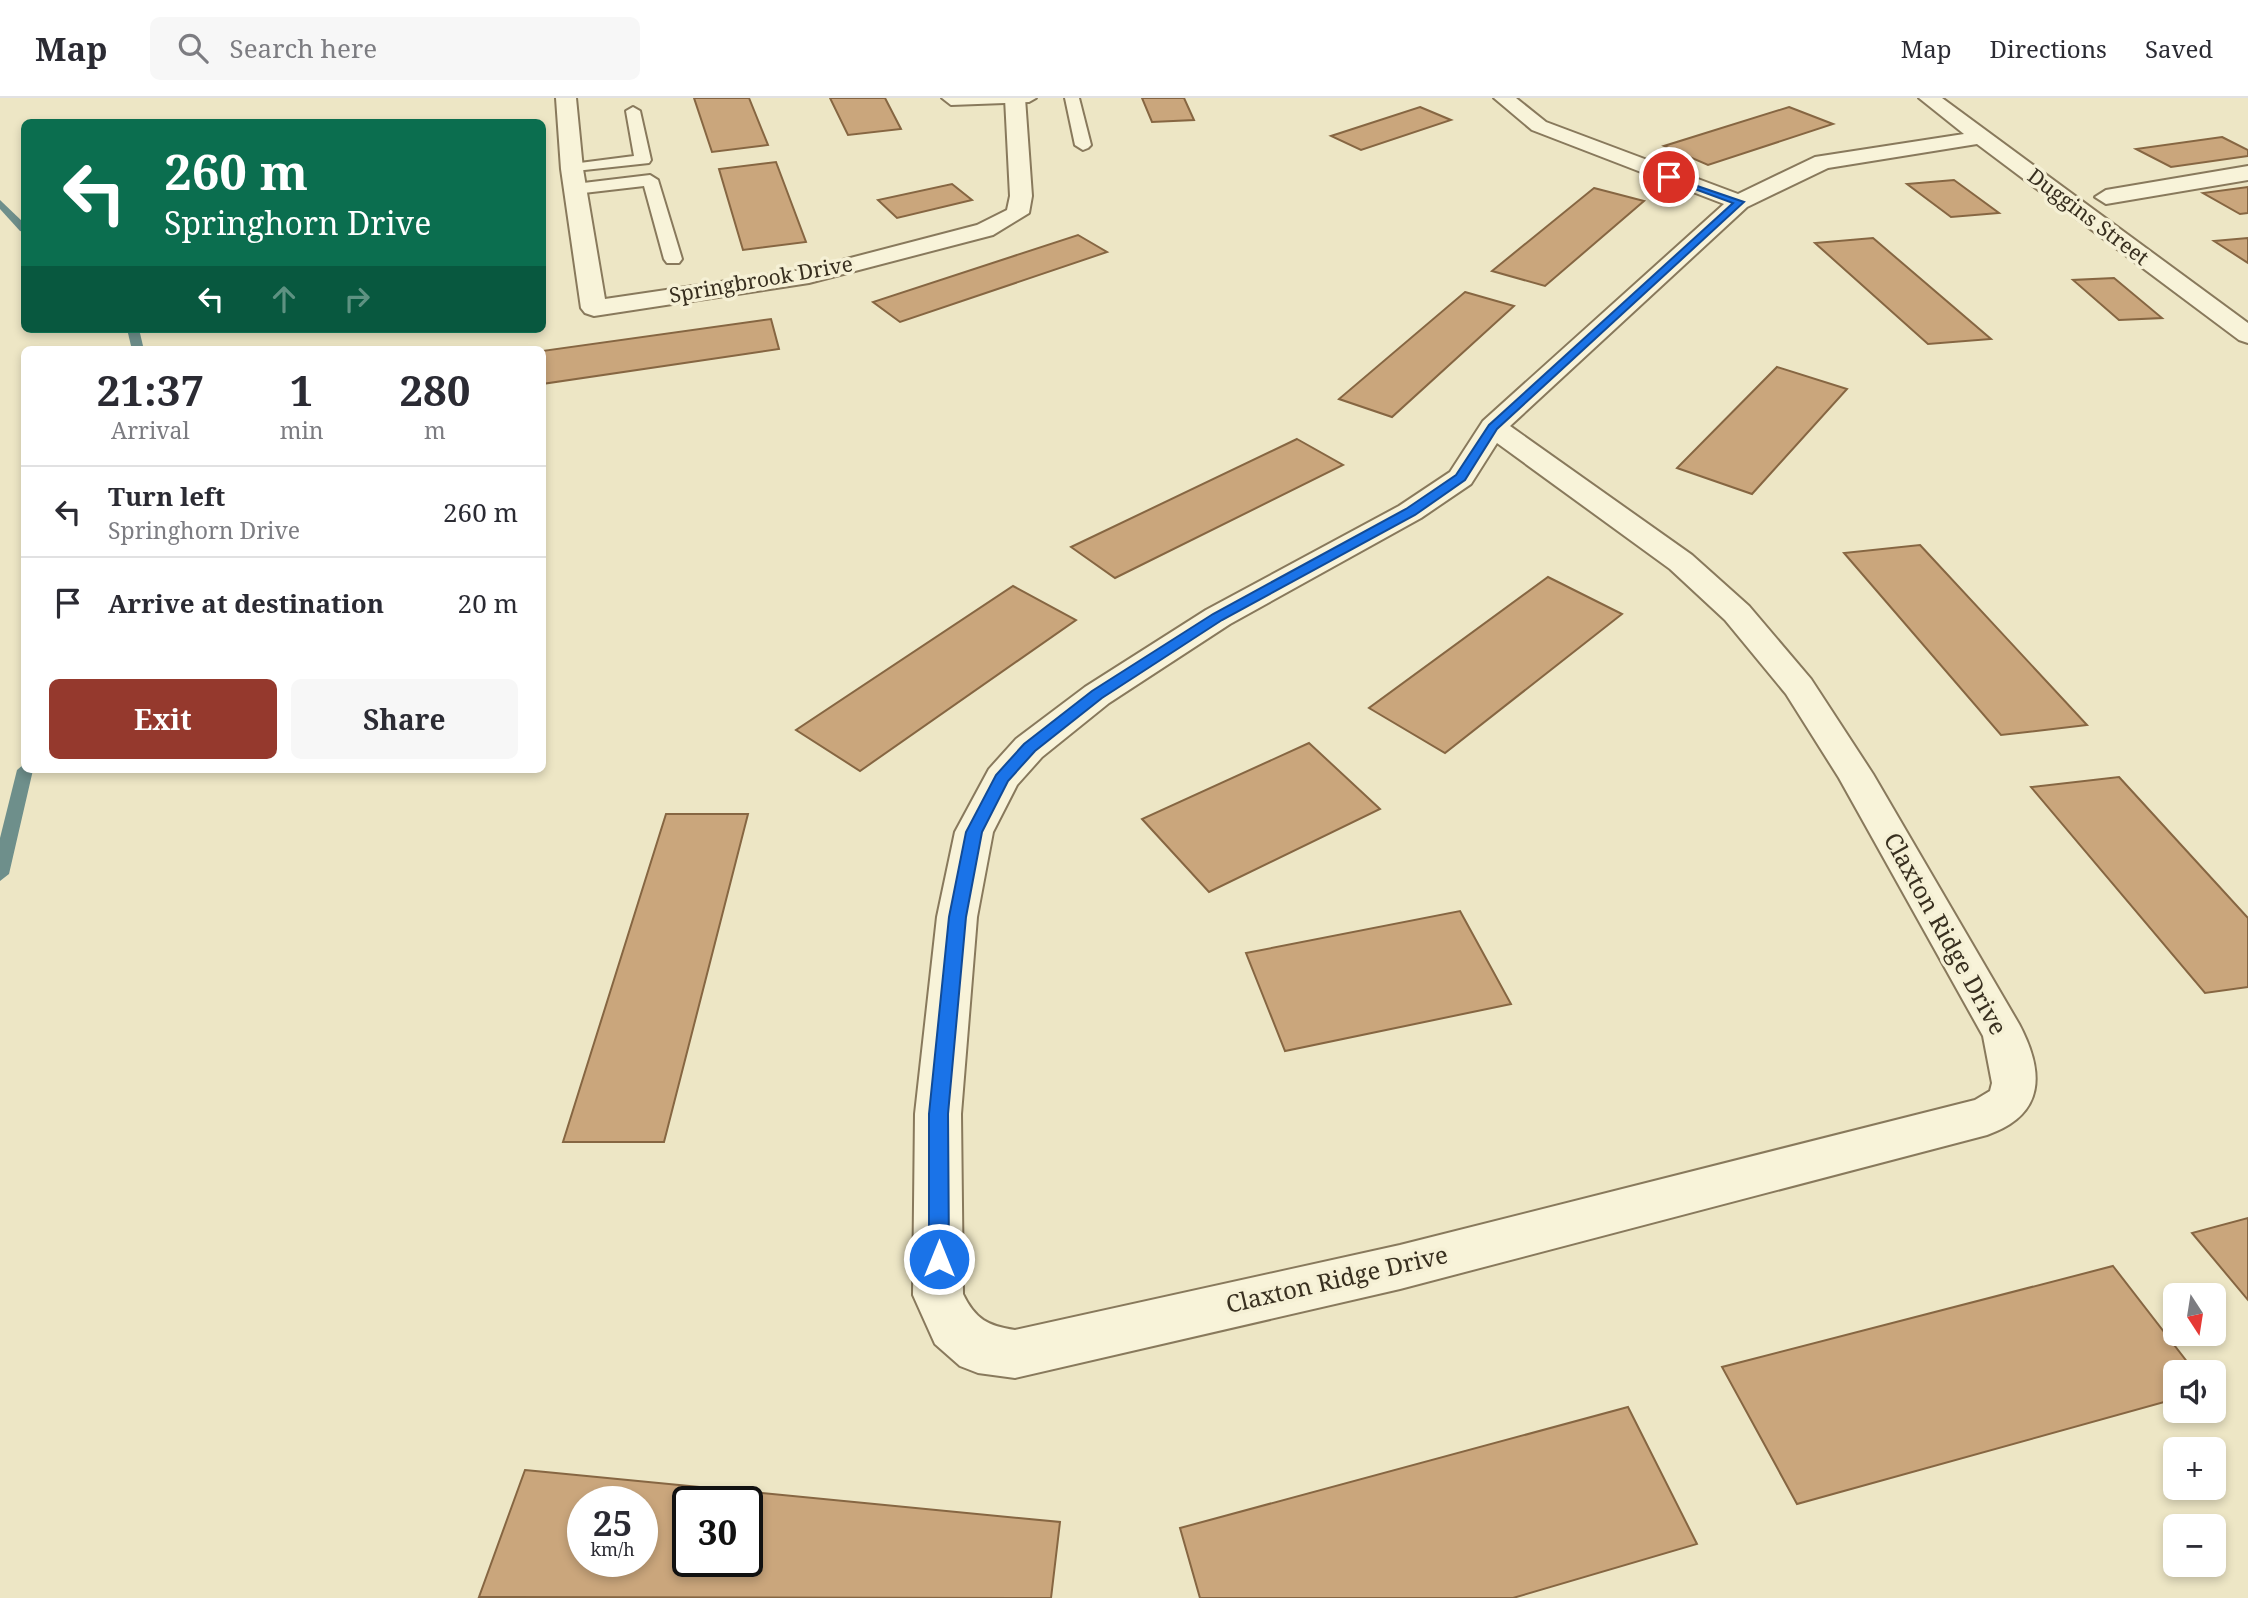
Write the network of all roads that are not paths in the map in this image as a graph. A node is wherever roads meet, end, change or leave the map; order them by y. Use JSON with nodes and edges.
{"nodes":[{"id":1,"x":566,"y":98,"type":"edge"},
{"id":2,"x":1015,"y":98,"type":"edge"},
{"id":3,"x":1029,"y":98,"type":"edge"},
{"id":4,"x":1072,"y":98,"type":"edge"},
{"id":5,"x":1504,"y":98,"type":"edge"},
{"id":6,"x":1929,"y":98,"type":"edge"},
{"id":7,"x":952,"y":104,"type":"edge"},
{"id":8,"x":633,"y":111,"type":"dead end"},
{"id":9,"x":1982,"y":137,"type":"junction"},
{"id":10,"x":1083,"y":145,"type":"dead end"},
{"id":11,"x":2248,"y":173,"type":"edge"},
{"id":12,"x":573,"y":179,"type":"junction"},
{"id":13,"x":2106,"y":197,"type":"dead end"},
{"id":14,"x":1739,"y":202,"type":"junction"},
{"id":15,"x":674,"y":259,"type":"dead end"},
{"id":16,"x":2248,"y":335,"type":"edge"},
{"id":17,"x":1493,"y":427,"type":"junction"}],
"edges":[{"from":1,"to":12,"type":"street","name":"Springbrook Drive"},
{"from":2,"to":3,"type":"lane"},
{"from":2,"to":7,"type":"lane"},
{"from":2,"to":12,"type":"street","name":"Springbrook Drive"},
{"from":4,"to":10,"type":"lane"},
{"from":5,"to":14,"type":"street"},
{"from":6,"to":9,"type":"street","name":"Duggins Street"},
{"from":8,"to":12,"type":"lane"},
{"from":9,"to":14,"type":"street","name":"Claxton Ridge Drive"},
{"from":9,"to":16,"type":"street","name":"Duggins Street"},
{"from":11,"to":13,"type":"street"},
{"from":12,"to":15,"type":"lane"},
{"from":14,"to":17,"type":"street","name":"Claxton Ridge Drive"},
{"from":17,"to":17,"type":"street","name":"Claxton Ridge Drive"}]}
